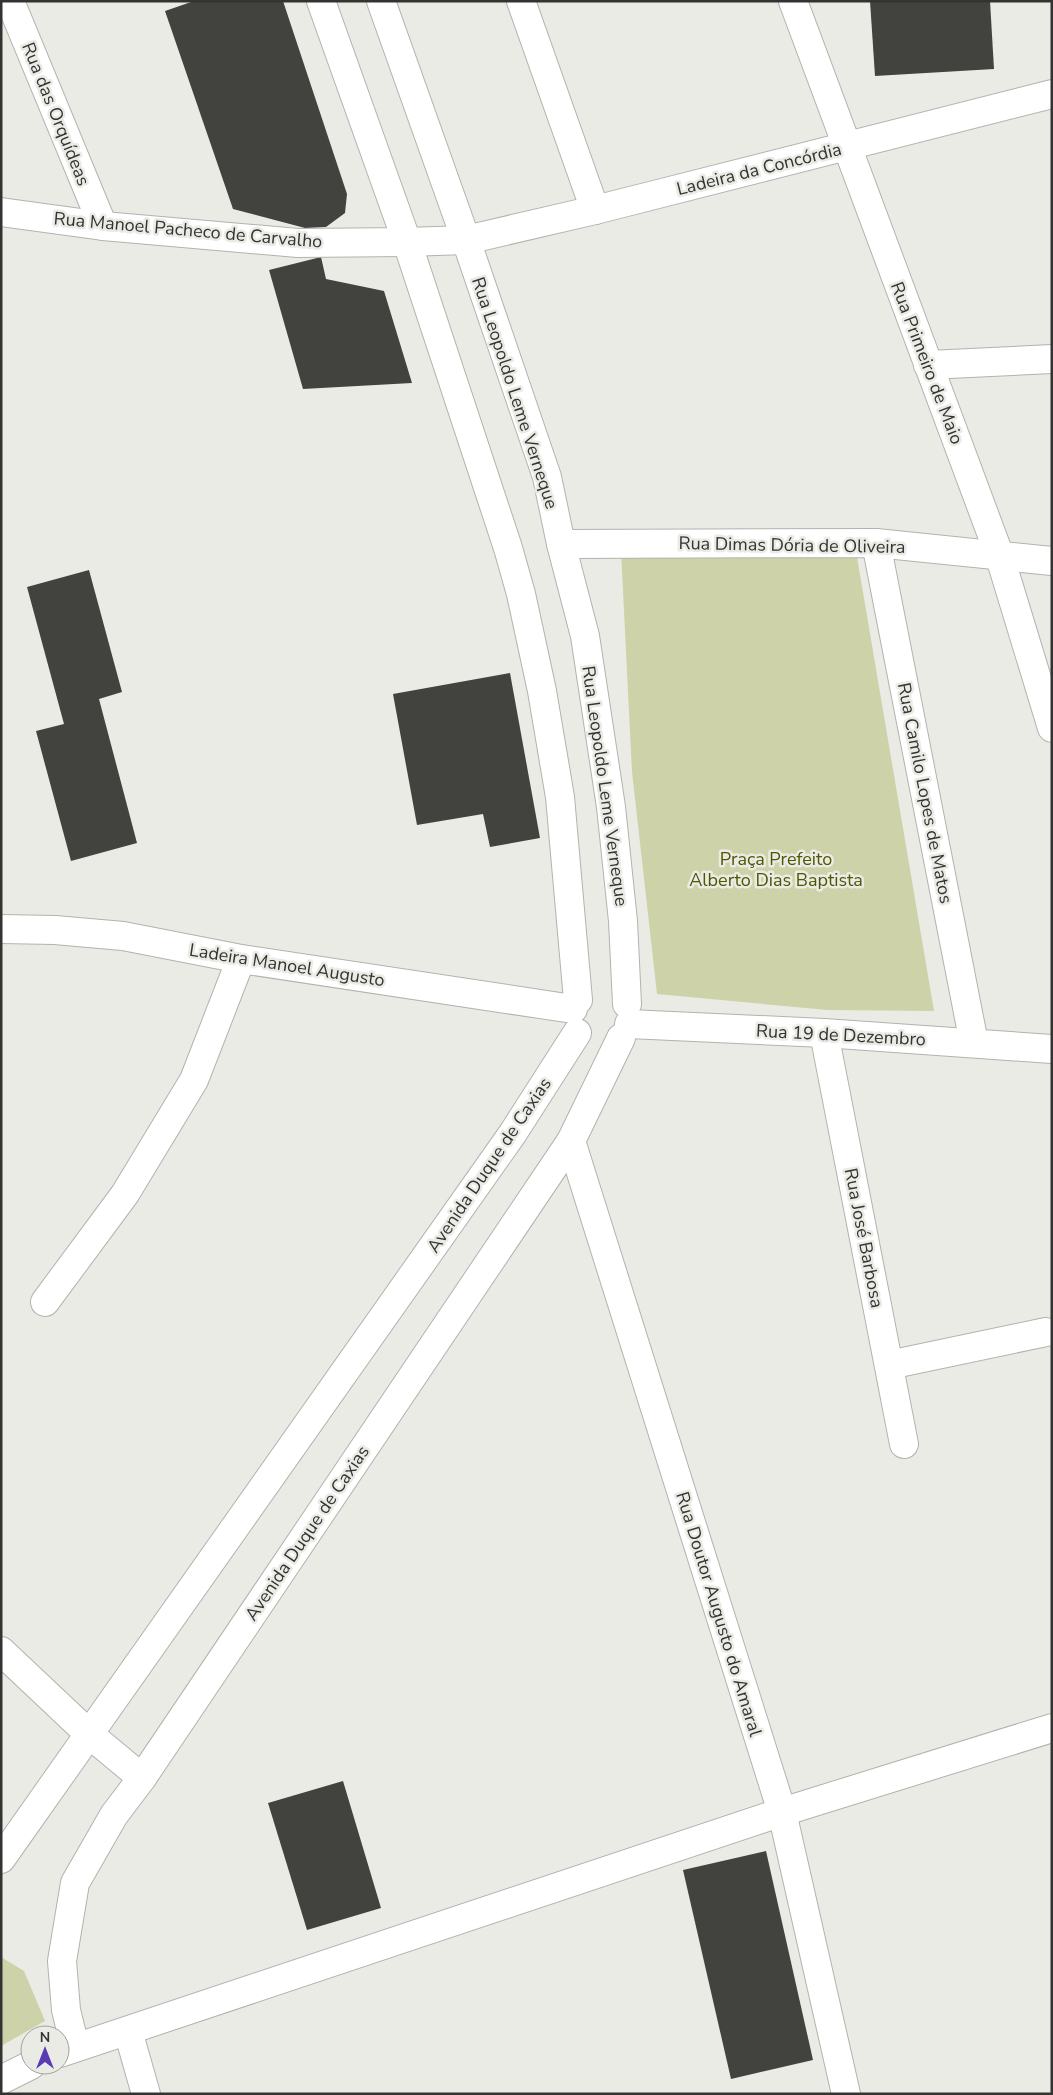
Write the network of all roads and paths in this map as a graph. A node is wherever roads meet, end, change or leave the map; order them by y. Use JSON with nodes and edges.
{"nodes":[{"id":1,"x":10,"y":1,"type":"edge"},
{"id":2,"x":321,"y":1,"type":"edge"},
{"id":3,"x":381,"y":1,"type":"edge"},
{"id":4,"x":521,"y":1,"type":"edge"},
{"id":5,"x":793,"y":1,"type":"edge"},
{"id":6,"x":1052,"y":94,"type":"edge"},
{"id":7,"x":846,"y":147,"type":"junction"},
{"id":8,"x":595,"y":210,"type":"junction"},
{"id":9,"x":1,"y":212,"type":"edge"},
{"id":10,"x":103,"y":226,"type":"junction"},
{"id":11,"x":466,"y":240,"type":"junction"},
{"id":12,"x":407,"y":242,"type":"junction"},
{"id":13,"x":1052,"y":359,"type":"edge"},
{"id":14,"x":928,"y":365,"type":"junction"},
{"id":15,"x":876,"y":543,"type":"junction"},
{"id":16,"x":561,"y":544,"type":"junction"},
{"id":17,"x":999,"y":554,"type":"junction"},
{"id":18,"x":1052,"y":560,"type":"edge"},
{"id":19,"x":1052,"y":728,"type":"edge"},
{"id":20,"x":1,"y":929,"type":"edge"},
{"id":21,"x":241,"y":959,"type":"junction"},
{"id":22,"x":576,"y":1014,"type":"junction"},
{"id":23,"x":625,"y":1022,"type":"junction"},
{"id":24,"x":824,"y":1032,"type":"junction"},
{"id":25,"x":974,"y":1043,"type":"junction"},
{"id":26,"x":1052,"y":1049,"type":"edge"},
{"id":27,"x":570,"y":1141,"type":"junction"},
{"id":28,"x":45,"y":1302,"type":"dead end"},
{"id":29,"x":1046,"y":1332,"type":"dead end"},
{"id":30,"x":889,"y":1365,"type":"junction"},
{"id":31,"x":904,"y":1444,"type":"dead end"},
{"id":32,"x":1,"y":1651,"type":"edge"},
{"id":33,"x":1052,"y":1728,"type":"edge"},
{"id":34,"x":89,"y":1734,"type":"junction"},
{"id":35,"x":142,"y":1778,"type":"junction"},
{"id":36,"x":782,"y":1812,"type":"junction"},
{"id":37,"x":1,"y":1859,"type":"edge"},
{"id":38,"x":67,"y":2025,"type":"edge"},
{"id":39,"x":128,"y":2031,"type":"junction"},
{"id":40,"x":70,"y":2049,"type":"edge"},
{"id":41,"x":20,"y":2070,"type":"edge"},
{"id":42,"x":1,"y":2080,"type":"edge"},
{"id":43,"x":146,"y":2094,"type":"edge"},
{"id":44,"x":846,"y":2094,"type":"edge"}],
"edges":[{"from":1,"to":10,"type":"street","name":"Rua das Orquídeas"},
{"from":2,"to":12,"type":"street"},
{"from":3,"to":11,"type":"street","name":"Rua Leopoldo Leme Verneque"},
{"from":4,"to":8,"type":"street"},
{"from":5,"to":7,"type":"street","name":"Rua Primeiro de Maio"},
{"from":6,"to":7,"type":"street","name":"Ladeira da Concórdia"},
{"from":7,"to":8,"type":"street","name":"Ladeira da Concórdia"},
{"from":7,"to":14,"type":"street","name":"Rua Primeiro de Maio"},
{"from":8,"to":11,"type":"street","name":"Ladeira da Concórdia"},
{"from":9,"to":10,"type":"street","name":"Rua Manoel Pacheco de Carvalho"},
{"from":10,"to":12,"type":"street","name":"Rua Manoel Pacheco de Carvalho"},
{"from":11,"to":12,"type":"street","name":"Rua Manoel Pacheco de Carvalho"},
{"from":11,"to":16,"type":"street","name":"Rua Leopoldo Leme Verneque"},
{"from":12,"to":22,"type":"street"},
{"from":13,"to":14,"type":"street"},
{"from":14,"to":17,"type":"street","name":"Rua Primeiro de Maio"},
{"from":15,"to":16,"type":"street","name":"Rua Dimas Dória de Oliveira"},
{"from":15,"to":17,"type":"street","name":"Rua Dimas Dória de Oliveira"},
{"from":15,"to":25,"type":"street","name":"Rua Camilo Lopes de Matos"},
{"from":16,"to":23,"type":"street","name":"Rua Leopoldo Leme Verneque"},
{"from":17,"to":18,"type":"street","name":"Rua Dimas Dória de Oliveira"},
{"from":17,"to":19,"type":"street","name":"Rua Primeiro de Maio"},
{"from":20,"to":21,"type":"street","name":"Ladeira Manoel Augusto"},
{"from":21,"to":22,"type":"street","name":"Ladeira Manoel Augusto"},
{"from":21,"to":28,"type":"street"},
{"from":22,"to":23,"type":"street"},
{"from":22,"to":23,"type":"street"},
{"from":22,"to":34,"type":"street","name":"Avenida Duque de Caxias"},
{"from":23,"to":24,"type":"street","name":"Rua 19 de Dezembro"},
{"from":23,"to":27,"type":"street","name":"Avenida Duque de Caxias"},
{"from":24,"to":25,"type":"street","name":"Rua 19 de Dezembro"},
{"from":24,"to":30,"type":"street","name":"Rua José Barbosa"},
{"from":25,"to":26,"type":"street","name":"Rua 19 de Dezembro"},
{"from":27,"to":35,"type":"street","name":"Avenida Duque de Caxias"},
{"from":27,"to":36,"type":"street","name":"Rua Doutor Augusto do Amaral"},
{"from":29,"to":30,"type":"street"},
{"from":30,"to":31,"type":"street","name":"Rua José Barbosa"},
{"from":32,"to":34,"type":"street"},
{"from":33,"to":36,"type":"street"},
{"from":34,"to":35,"type":"street"},
{"from":34,"to":37,"type":"street","name":"Avenida Duque de Caxias"},
{"from":35,"to":38,"type":"street","name":"Avenida Duque de Caxias"},
{"from":36,"to":39,"type":"street"},
{"from":36,"to":44,"type":"street","name":"Rua Doutor Augusto do Amaral"},
{"from":39,"to":40,"type":"street"},
{"from":39,"to":43,"type":"street"},
{"from":41,"to":42,"type":"street"}]}
